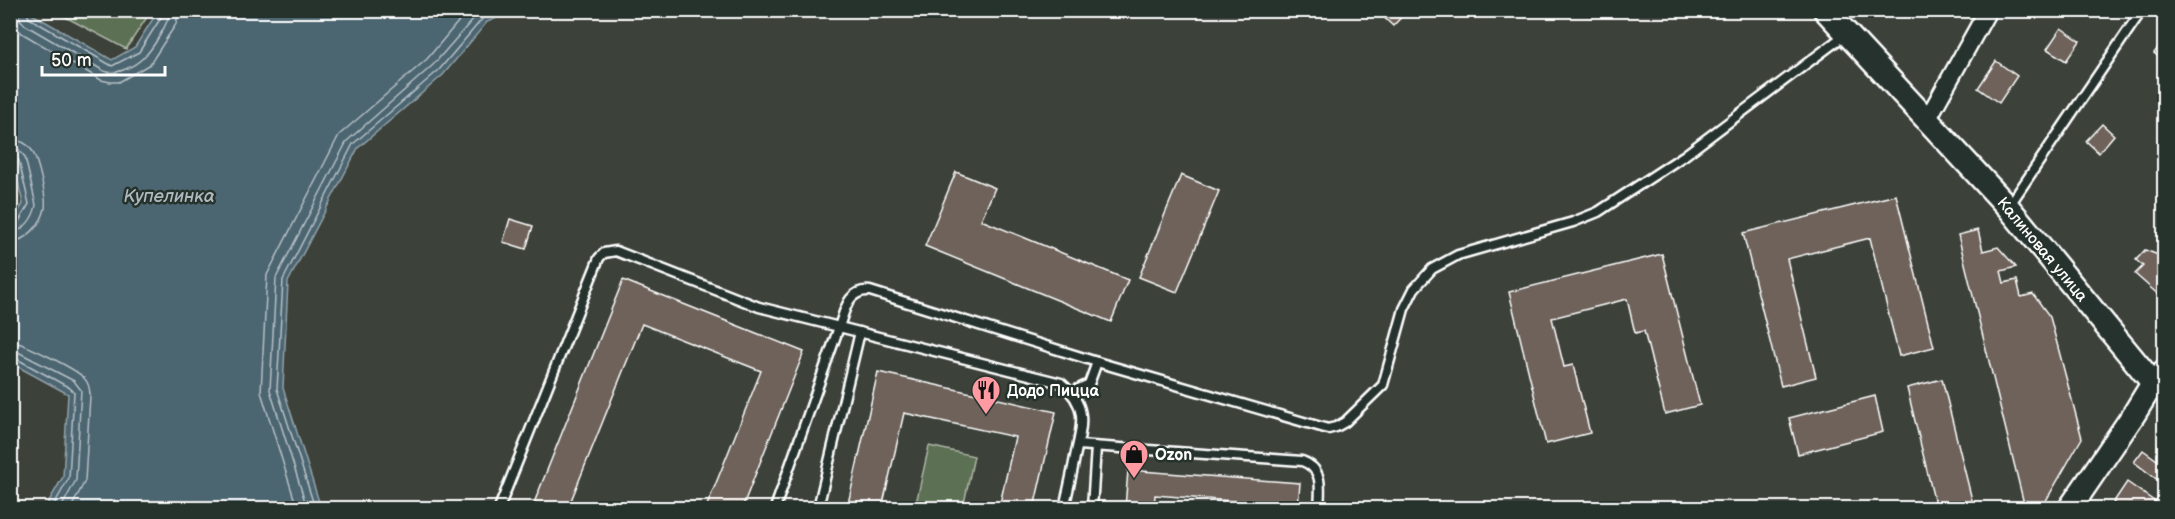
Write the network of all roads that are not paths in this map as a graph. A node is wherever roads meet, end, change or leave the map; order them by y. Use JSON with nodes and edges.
{"nodes":[{"id":1,"x":1825,"y":10,"type":"edge"},
{"id":2,"x":1988,"y":10,"type":"edge"},
{"id":3,"x":2142,"y":10,"type":"edge"},
{"id":4,"x":1846,"y":33,"type":"junction"},
{"id":5,"x":1927,"y":120,"type":"junction"},
{"id":6,"x":2008,"y":207,"type":"junction"},
{"id":7,"x":839,"y":327,"type":"junction"},
{"id":8,"x":860,"y":332,"type":"junction"},
{"id":9,"x":1096,"y":362,"type":"junction"},
{"id":10,"x":2159,"y":375,"type":"edge"},
{"id":11,"x":1072,"y":392,"type":"junction"},
{"id":12,"x":1078,"y":446,"type":"junction"},
{"id":13,"x":1096,"y":447,"type":"junction"},
{"id":14,"x":499,"y":508,"type":"edge"},
{"id":15,"x":775,"y":508,"type":"edge"},
{"id":16,"x":818,"y":508,"type":"edge"},
{"id":17,"x":1064,"y":508,"type":"edge"},
{"id":18,"x":1092,"y":508,"type":"edge"},
{"id":19,"x":1319,"y":508,"type":"edge"},
{"id":20,"x":2070,"y":508,"type":"edge"}],
"edges":[{"from":1,"to":4,"type":"street","name":"Калиновая улица"},
{"from":2,"to":5,"type":"street"},
{"from":3,"to":6,"type":"lane"},
{"from":4,"to":5,"type":"street","name":"Калиновая улица"},
{"from":4,"to":9,"type":"lane"},
{"from":5,"to":6,"type":"street","name":"Калиновая улица"},
{"from":6,"to":10,"type":"street","name":"Калиновая улица"},
{"from":7,"to":8,"type":"lane"},
{"from":7,"to":9,"type":"lane"},
{"from":7,"to":14,"type":"lane"},
{"from":7,"to":15,"type":"lane"},
{"from":8,"to":11,"type":"lane"},
{"from":8,"to":16,"type":"lane"},
{"from":9,"to":11,"type":"lane"},
{"from":10,"to":20,"type":"street","name":"Калиновая улица"},
{"from":11,"to":12,"type":"lane"},
{"from":12,"to":13,"type":"lane"},
{"from":12,"to":17,"type":"lane"},
{"from":13,"to":18,"type":"lane"},
{"from":13,"to":19,"type":"lane"}]}
